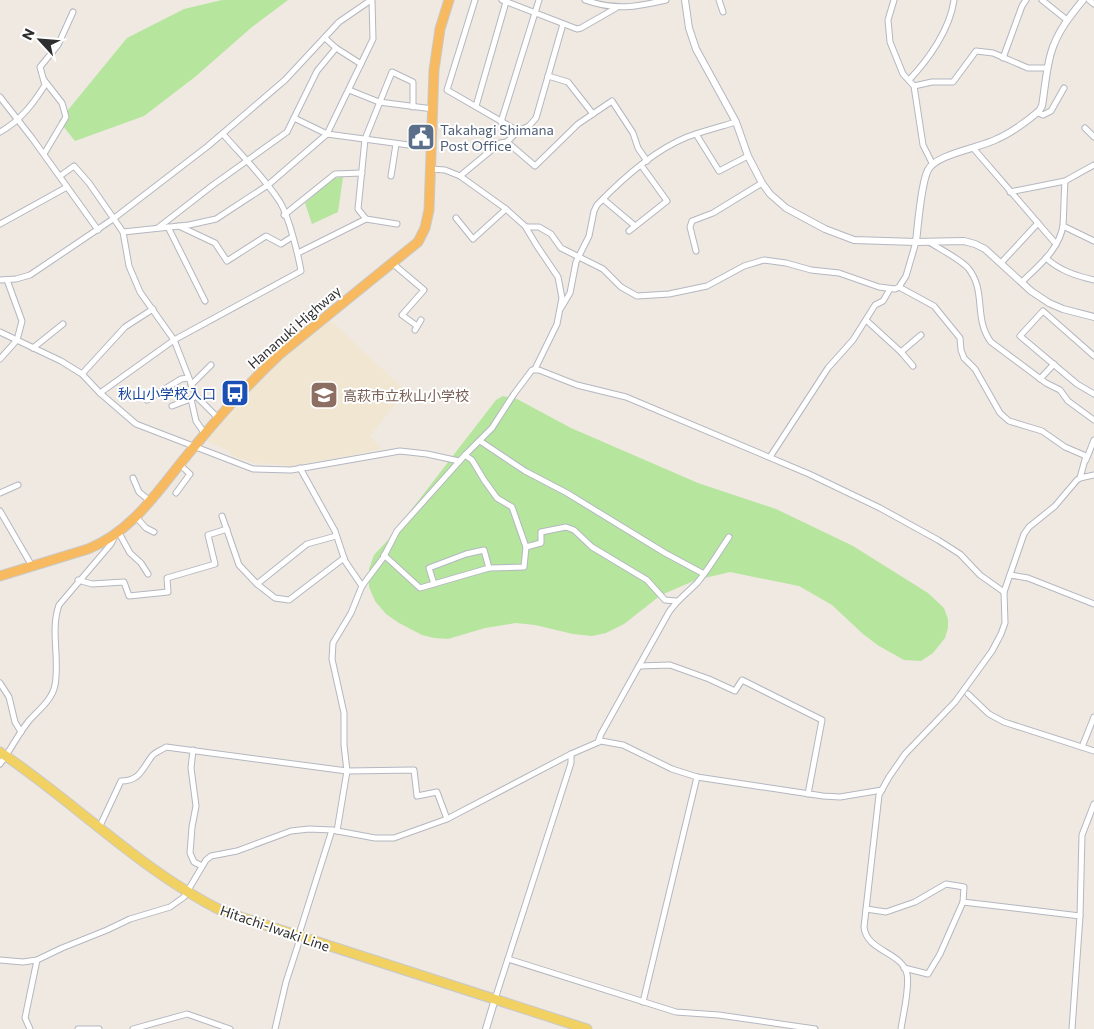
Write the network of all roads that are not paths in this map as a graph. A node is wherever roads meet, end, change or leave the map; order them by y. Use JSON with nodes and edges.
{"nodes":[{"id":1,"x":371,"y":0,"type":"edge"},
{"id":2,"x":449,"y":0,"type":"edge"},
{"id":3,"x":475,"y":0,"type":"edge"},
{"id":4,"x":539,"y":0,"type":"edge"},
{"id":5,"x":585,"y":0,"type":"edge"},
{"id":6,"x":666,"y":0,"type":"edge"},
{"id":7,"x":685,"y":0,"type":"edge"},
{"id":8,"x":719,"y":0,"type":"edge"},
{"id":9,"x":894,"y":0,"type":"edge"},
{"id":10,"x":954,"y":0,"type":"edge"},
{"id":11,"x":1026,"y":0,"type":"edge"},
{"id":12,"x":1042,"y":0,"type":"edge"},
{"id":13,"x":1083,"y":0,"type":"edge"},
{"id":14,"x":1090,"y":0,"type":"edge"},
{"id":15,"x":504,"y":1,"type":"edge"},
{"id":16,"x":1094,"y":4,"type":"edge"},
{"id":17,"x":616,"y":8,"type":"junction"},
{"id":18,"x":73,"y":12,"type":"dead end"},
{"id":19,"x":534,"y":12,"type":"junction"},
{"id":20,"x":723,"y":12,"type":"dead end"},
{"id":21,"x":1067,"y":20,"type":"junction"},
{"id":22,"x":563,"y":24,"type":"junction"},
{"id":23,"x":325,"y":38,"type":"junction"},
{"id":24,"x":336,"y":48,"type":"junction"},
{"id":25,"x":1003,"y":58,"type":"junction"},
{"id":26,"x":361,"y":64,"type":"junction"},
{"id":27,"x":1047,"y":68,"type":"junction"},
{"id":28,"x":548,"y":76,"type":"junction"},
{"id":29,"x":44,"y":80,"type":"junction"},
{"id":30,"x":909,"y":80,"type":"junction"},
{"id":31,"x":914,"y":86,"type":"junction"},
{"id":32,"x":1064,"y":88,"type":"dead end"},
{"id":33,"x":348,"y":90,"type":"junction"},
{"id":34,"x":0,"y":97,"type":"edge"},
{"id":35,"x":379,"y":102,"type":"junction"},
{"id":36,"x":476,"y":106,"type":"junction"},
{"id":37,"x":413,"y":107,"type":"junction"},
{"id":38,"x":433,"y":109,"type":"junction"},
{"id":39,"x":1037,"y":112,"type":"junction"},
{"id":40,"x":593,"y":114,"type":"junction"},
{"id":41,"x":294,"y":118,"type":"junction"},
{"id":42,"x":18,"y":120,"type":"junction"},
{"id":43,"x":502,"y":122,"type":"junction"},
{"id":44,"x":736,"y":122,"type":"junction"},
{"id":45,"x":1085,"y":128,"type":"dead end"},
{"id":46,"x":518,"y":131,"type":"junction"},
{"id":47,"x":0,"y":132,"type":"edge"},
{"id":48,"x":223,"y":134,"type":"junction"},
{"id":49,"x":327,"y":134,"type":"junction"},
{"id":50,"x":696,"y":134,"type":"junction"},
{"id":51,"x":1094,"y":137,"type":"edge"},
{"id":52,"x":365,"y":139,"type":"junction"},
{"id":53,"x":507,"y":142,"type":"junction"},
{"id":54,"x":396,"y":144,"type":"junction"},
{"id":55,"x":431,"y":148,"type":"junction"},
{"id":56,"x":974,"y":149,"type":"junction"},
{"id":57,"x":44,"y":154,"type":"junction"},
{"id":58,"x":748,"y":156,"type":"junction"},
{"id":59,"x":247,"y":161,"type":"junction"},
{"id":60,"x":647,"y":161,"type":"junction"},
{"id":61,"x":932,"y":163,"type":"junction"},
{"id":62,"x":1094,"y":164,"type":"edge"},
{"id":63,"x":641,"y":165,"type":"junction"},
{"id":64,"x":431,"y":168,"type":"junction"},
{"id":65,"x":362,"y":173,"type":"junction"},
{"id":66,"x":60,"y":176,"type":"junction"},
{"id":67,"x":391,"y":176,"type":"dead end"},
{"id":68,"x":460,"y":176,"type":"junction"},
{"id":69,"x":1065,"y":181,"type":"junction"},
{"id":70,"x":762,"y":183,"type":"junction"},
{"id":71,"x":268,"y":185,"type":"junction"},
{"id":72,"x":67,"y":187,"type":"junction"},
{"id":73,"x":1010,"y":192,"type":"junction"},
{"id":74,"x":603,"y":199,"type":"junction"},
{"id":75,"x":506,"y":209,"type":"junction"},
{"id":76,"x":284,"y":215,"type":"junction"},
{"id":77,"x":456,"y":218,"type":"dead end"},
{"id":78,"x":113,"y":219,"type":"junction"},
{"id":79,"x":366,"y":219,"type":"junction"},
{"id":80,"x":0,"y":224,"type":"edge"},
{"id":81,"x":397,"y":224,"type":"dead end"},
{"id":82,"x":1038,"y":224,"type":"junction"},
{"id":83,"x":178,"y":226,"type":"junction"},
{"id":84,"x":635,"y":226,"type":"junction"},
{"id":85,"x":1063,"y":226,"type":"junction"},
{"id":86,"x":168,"y":227,"type":"junction"},
{"id":87,"x":526,"y":227,"type":"junction"},
{"id":88,"x":159,"y":228,"type":"junction"},
{"id":89,"x":98,"y":230,"type":"junction"},
{"id":90,"x":629,"y":231,"type":"dead end"},
{"id":91,"x":123,"y":232,"type":"junction"},
{"id":92,"x":292,"y":237,"type":"junction"},
{"id":93,"x":928,"y":241,"type":"junction"},
{"id":94,"x":1094,"y":241,"type":"edge"},
{"id":95,"x":916,"y":242,"type":"junction"},
{"id":96,"x":1056,"y":244,"type":"junction"},
{"id":97,"x":696,"y":252,"type":"dead end"},
{"id":98,"x":298,"y":253,"type":"junction"},
{"id":99,"x":578,"y":257,"type":"junction"},
{"id":100,"x":1046,"y":258,"type":"junction"},
{"id":101,"x":392,"y":263,"type":"junction"},
{"id":102,"x":1001,"y":263,"type":"junction"},
{"id":103,"x":0,"y":280,"type":"edge"},
{"id":104,"x":7,"y":280,"type":"junction"},
{"id":105,"x":1094,"y":280,"type":"edge"},
{"id":106,"x":1022,"y":282,"type":"junction"},
{"id":107,"x":899,"y":287,"type":"junction"},
{"id":108,"x":890,"y":289,"type":"junction"},
{"id":109,"x":205,"y":301,"type":"dead end"},
{"id":110,"x":561,"y":308,"type":"junction"},
{"id":111,"x":153,"y":309,"type":"junction"},
{"id":112,"x":1094,"y":317,"type":"edge"},
{"id":113,"x":421,"y":320,"type":"dead end"},
{"id":114,"x":866,"y":320,"type":"junction"},
{"id":115,"x":63,"y":324,"type":"dead end"},
{"id":116,"x":0,"y":332,"type":"edge"},
{"id":117,"x":922,"y":335,"type":"dead end"},
{"id":118,"x":17,"y":340,"type":"junction"},
{"id":119,"x":174,"y":340,"type":"junction"},
{"id":120,"x":33,"y":348,"type":"junction"},
{"id":121,"x":901,"y":352,"type":"junction"},
{"id":122,"x":1094,"y":356,"type":"edge"},
{"id":123,"x":0,"y":359,"type":"edge"},
{"id":124,"x":1054,"y":364,"type":"junction"},
{"id":125,"x":211,"y":365,"type":"dead end"},
{"id":126,"x":913,"y":366,"type":"dead end"},
{"id":127,"x":535,"y":369,"type":"junction"},
{"id":128,"x":82,"y":374,"type":"junction"},
{"id":129,"x":188,"y":378,"type":"junction"},
{"id":130,"x":1040,"y":379,"type":"junction"},
{"id":131,"x":191,"y":385,"type":"junction"},
{"id":132,"x":100,"y":393,"type":"junction"},
{"id":133,"x":1094,"y":394,"type":"edge"},
{"id":134,"x":194,"y":398,"type":"junction"},
{"id":135,"x":147,"y":400,"type":"dead end"},
{"id":136,"x":172,"y":406,"type":"dead end"},
{"id":137,"x":218,"y":418,"type":"junction"},
{"id":138,"x":1094,"y":420,"type":"edge"},
{"id":139,"x":205,"y":434,"type":"junction"},
{"id":140,"x":1094,"y":440,"type":"edge"},
{"id":141,"x":480,"y":441,"type":"junction"},
{"id":142,"x":193,"y":447,"type":"junction"},
{"id":143,"x":465,"y":455,"type":"junction"},
{"id":144,"x":770,"y":457,"type":"junction"},
{"id":145,"x":459,"y":461,"type":"junction"},
{"id":146,"x":1086,"y":461,"type":"junction"},
{"id":147,"x":179,"y":464,"type":"junction"},
{"id":148,"x":300,"y":468,"type":"junction"},
{"id":149,"x":1094,"y":475,"type":"edge"},
{"id":150,"x":134,"y":478,"type":"dead end"},
{"id":151,"x":1080,"y":478,"type":"junction"},
{"id":152,"x":18,"y":485,"type":"dead end"},
{"id":153,"x":0,"y":493,"type":"edge"},
{"id":154,"x":176,"y":493,"type":"dead end"},
{"id":155,"x":150,"y":501,"type":"junction"},
{"id":156,"x":0,"y":511,"type":"edge"},
{"id":157,"x":222,"y":516,"type":"dead end"},
{"id":158,"x":136,"y":517,"type":"junction"},
{"id":159,"x":226,"y":529,"type":"junction"},
{"id":160,"x":154,"y":532,"type":"dead end"},
{"id":161,"x":117,"y":534,"type":"junction"},
{"id":162,"x":336,"y":536,"type":"junction"},
{"id":163,"x":729,"y":537,"type":"dead end"},
{"id":164,"x":526,"y":547,"type":"junction"},
{"id":165,"x":384,"y":554,"type":"junction"},
{"id":166,"x":344,"y":558,"type":"junction"},
{"id":167,"x":32,"y":566,"type":"junction"},
{"id":168,"x":489,"y":568,"type":"junction"},
{"id":169,"x":148,"y":574,"type":"dead end"},
{"id":170,"x":704,"y":574,"type":"junction"},
{"id":171,"x":1010,"y":575,"type":"junction"},
{"id":172,"x":0,"y":576,"type":"edge"},
{"id":173,"x":78,"y":580,"type":"junction"},
{"id":174,"x":257,"y":584,"type":"junction"},
{"id":175,"x":434,"y":584,"type":"junction"},
{"id":176,"x":362,"y":586,"type":"junction"},
{"id":177,"x":1004,"y":592,"type":"junction"},
{"id":178,"x":676,"y":601,"type":"junction"},
{"id":179,"x":1094,"y":604,"type":"edge"},
{"id":180,"x":639,"y":666,"type":"junction"},
{"id":181,"x":0,"y":683,"type":"edge"},
{"id":182,"x":968,"y":694,"type":"dead end"},
{"id":183,"x":1094,"y":717,"type":"edge"},
{"id":184,"x":21,"y":732,"type":"junction"},
{"id":185,"x":598,"y":742,"type":"junction"},
{"id":186,"x":1082,"y":747,"type":"junction"},
{"id":187,"x":193,"y":750,"type":"junction"},
{"id":188,"x":1094,"y":751,"type":"edge"},
{"id":189,"x":3,"y":754,"type":"edge"},
{"id":190,"x":571,"y":754,"type":"junction"},
{"id":191,"x":0,"y":764,"type":"edge"},
{"id":192,"x":347,"y":771,"type":"junction"},
{"id":193,"x":697,"y":777,"type":"junction"},
{"id":194,"x":882,"y":790,"type":"junction"},
{"id":195,"x":808,"y":794,"type":"junction"},
{"id":196,"x":1094,"y":804,"type":"edge"},
{"id":197,"x":447,"y":819,"type":"junction"},
{"id":198,"x":99,"y":828,"type":"junction"},
{"id":199,"x":334,"y":831,"type":"junction"},
{"id":200,"x":202,"y":866,"type":"junction"},
{"id":201,"x":186,"y":892,"type":"junction"},
{"id":202,"x":964,"y":902,"type":"junction"},
{"id":203,"x":866,"y":909,"type":"junction"},
{"id":204,"x":1080,"y":916,"type":"junction"},
{"id":205,"x":299,"y":937,"type":"junction"},
{"id":206,"x":508,"y":959,"type":"junction"},
{"id":207,"x":0,"y":960,"type":"edge"},
{"id":208,"x":37,"y":960,"type":"junction"},
{"id":209,"x":904,"y":968,"type":"junction"},
{"id":210,"x":495,"y":1000,"type":"junction"},
{"id":211,"x":644,"y":1002,"type":"junction"},
{"id":212,"x":30,"y":1029,"type":"edge"},
{"id":213,"x":78,"y":1029,"type":"edge"},
{"id":214,"x":99,"y":1029,"type":"edge"},
{"id":215,"x":133,"y":1029,"type":"edge"},
{"id":216,"x":230,"y":1029,"type":"edge"},
{"id":217,"x":275,"y":1029,"type":"edge"},
{"id":218,"x":486,"y":1029,"type":"edge"},
{"id":219,"x":587,"y":1029,"type":"edge"},
{"id":220,"x":815,"y":1029,"type":"edge"},
{"id":221,"x":901,"y":1029,"type":"edge"},
{"id":222,"x":1072,"y":1029,"type":"edge"}],
"edges":[{"from":1,"to":23,"type":"street"},
{"from":1,"to":26,"type":"street"},
{"from":2,"to":38,"type":"highway","name":"Hananuki Highway"},
{"from":3,"to":36,"type":"street"},
{"from":4,"to":19,"type":"street"},
{"from":5,"to":17,"type":"street"},
{"from":6,"to":17,"type":"street"},
{"from":7,"to":44,"type":"street"},
{"from":8,"to":20,"type":"street"},
{"from":9,"to":30,"type":"street"},
{"from":10,"to":30,"type":"street"},
{"from":11,"to":25,"type":"street"},
{"from":12,"to":21,"type":"street"},
{"from":13,"to":21,"type":"street"},
{"from":14,"to":16,"type":"street"},
{"from":15,"to":19,"type":"street"},
{"from":15,"to":36,"type":"street"},
{"from":17,"to":22,"type":"street"},
{"from":18,"to":29,"type":"street"},
{"from":19,"to":22,"type":"street"},
{"from":19,"to":43,"type":"street"},
{"from":21,"to":27,"type":"street"},
{"from":22,"to":28,"type":"street"},
{"from":23,"to":24,"type":"street"},
{"from":23,"to":48,"type":"street"},
{"from":24,"to":26,"type":"street"},
{"from":24,"to":41,"type":"street"},
{"from":25,"to":27,"type":"street"},
{"from":25,"to":31,"type":"street"},
{"from":26,"to":33,"type":"street"},
{"from":27,"to":39,"type":"street"},
{"from":28,"to":40,"type":"street"},
{"from":28,"to":46,"type":"street"},
{"from":29,"to":42,"type":"street"},
{"from":29,"to":57,"type":"street"},
{"from":30,"to":31,"type":"street"},
{"from":31,"to":61,"type":"street"},
{"from":32,"to":39,"type":"street"},
{"from":33,"to":35,"type":"street"},
{"from":33,"to":49,"type":"street"},
{"from":34,"to":42,"type":"street"},
{"from":35,"to":37,"type":"street"},
{"from":35,"to":37,"type":"street"},
{"from":35,"to":52,"type":"street"},
{"from":36,"to":43,"type":"street"},
{"from":37,"to":38,"type":"street"},
{"from":38,"to":55,"type":"highway","name":"Hananuki Highway"},
{"from":39,"to":56,"type":"street"},
{"from":40,"to":53,"type":"street"},
{"from":40,"to":60,"type":"street"},
{"from":41,"to":49,"type":"street"},
{"from":41,"to":59,"type":"street"},
{"from":42,"to":47,"type":"street"},
{"from":42,"to":57,"type":"street"},
{"from":43,"to":46,"type":"street"},
{"from":44,"to":50,"type":"street"},
{"from":44,"to":58,"type":"street"},
{"from":45,"to":51,"type":"street"},
{"from":46,"to":53,"type":"street"},
{"from":48,"to":59,"type":"street"},
{"from":48,"to":78,"type":"street"},
{"from":49,"to":52,"type":"street"},
{"from":49,"to":71,"type":"street"},
{"from":50,"to":58,"type":"street"},
{"from":50,"to":60,"type":"street"},
{"from":52,"to":54,"type":"street"},
{"from":52,"to":65,"type":"street"},
{"from":53,"to":68,"type":"street"},
{"from":54,"to":55,"type":"street"},
{"from":54,"to":67,"type":"street"},
{"from":55,"to":64,"type":"highway","name":"Hananuki Highway"},
{"from":56,"to":61,"type":"street"},
{"from":56,"to":73,"type":"street"},
{"from":57,"to":66,"type":"street"},
{"from":58,"to":70,"type":"street"},
{"from":59,"to":71,"type":"street"},
{"from":59,"to":88,"type":"street"},
{"from":60,"to":63,"type":"street"},
{"from":61,"to":95,"type":"street"},
{"from":62,"to":69,"type":"street"},
{"from":63,"to":74,"type":"street"},
{"from":63,"to":84,"type":"street"},
{"from":64,"to":68,"type":"street"},
{"from":64,"to":101,"type":"highway","name":"Hananuki Highway"},
{"from":65,"to":76,"type":"street"},
{"from":65,"to":79,"type":"street"},
{"from":66,"to":72,"type":"street"},
{"from":66,"to":78,"type":"street"},
{"from":68,"to":75,"type":"street"},
{"from":69,"to":73,"type":"street"},
{"from":69,"to":85,"type":"street"},
{"from":70,"to":95,"type":"street"},
{"from":70,"to":97,"type":"street"},
{"from":71,"to":76,"type":"street"},
{"from":71,"to":83,"type":"street"},
{"from":72,"to":80,"type":"street"},
{"from":72,"to":89,"type":"street"},
{"from":73,"to":82,"type":"street"},
{"from":74,"to":84,"type":"street"},
{"from":74,"to":99,"type":"street"},
{"from":75,"to":77,"type":"street"},
{"from":75,"to":87,"type":"street"},
{"from":76,"to":92,"type":"street"},
{"from":78,"to":89,"type":"street"},
{"from":78,"to":91,"type":"street"},
{"from":79,"to":81,"type":"street"},
{"from":79,"to":98,"type":"street"},
{"from":82,"to":96,"type":"street"},
{"from":82,"to":102,"type":"street"},
{"from":83,"to":86,"type":"street"},
{"from":83,"to":92,"type":"street"},
{"from":84,"to":90,"type":"street"},
{"from":85,"to":94,"type":"street"},
{"from":85,"to":96,"type":"street"},
{"from":86,"to":88,"type":"street"},
{"from":86,"to":109,"type":"street"},
{"from":87,"to":99,"type":"street"},
{"from":87,"to":110,"type":"street"},
{"from":88,"to":91,"type":"street"},
{"from":89,"to":104,"type":"street"},
{"from":91,"to":111,"type":"street"},
{"from":92,"to":98,"type":"street"},
{"from":93,"to":95,"type":"street"},
{"from":93,"to":102,"type":"street"},
{"from":93,"to":130,"type":"street"},
{"from":95,"to":107,"type":"street"},
{"from":96,"to":100,"type":"street"},
{"from":98,"to":119,"type":"street"},
{"from":99,"to":108,"type":"street"},
{"from":99,"to":110,"type":"street"},
{"from":100,"to":105,"type":"street"},
{"from":100,"to":106,"type":"street"},
{"from":101,"to":113,"type":"street"},
{"from":101,"to":137,"type":"highway","name":"Hananuki Highway"},
{"from":102,"to":106,"type":"street"},
{"from":103,"to":104,"type":"street"},
{"from":104,"to":118,"type":"street"},
{"from":106,"to":112,"type":"street"},
{"from":107,"to":108,"type":"street"},
{"from":107,"to":146,"type":"street"},
{"from":108,"to":114,"type":"street"},
{"from":110,"to":127,"type":"street"},
{"from":111,"to":119,"type":"street"},
{"from":111,"to":128,"type":"street"},
{"from":114,"to":121,"type":"street"},
{"from":114,"to":144,"type":"street"},
{"from":115,"to":120,"type":"street"},
{"from":116,"to":118,"type":"street"},
{"from":117,"to":121,"type":"street"},
{"from":118,"to":120,"type":"street"},
{"from":118,"to":123,"type":"street"},
{"from":119,"to":129,"type":"street"},
{"from":119,"to":132,"type":"street"},
{"from":120,"to":128,"type":"street"},
{"from":121,"to":126,"type":"street"},
{"from":122,"to":124,"type":"street"},
{"from":124,"to":130,"type":"street"},
{"from":124,"to":133,"type":"street"},
{"from":125,"to":131,"type":"street"},
{"from":127,"to":141,"type":"street"},
{"from":127,"to":144,"type":"street"},
{"from":128,"to":132,"type":"street"},
{"from":129,"to":131,"type":"street"},
{"from":129,"to":135,"type":"street"},
{"from":130,"to":138,"type":"street"},
{"from":131,"to":134,"type":"street"},
{"from":132,"to":142,"type":"street"},
{"from":134,"to":136,"type":"street"},
{"from":134,"to":137,"type":"street"},
{"from":134,"to":139,"type":"street"},
{"from":137,"to":139,"type":"highway","name":"Hananuki Highway"},
{"from":139,"to":142,"type":"highway","name":"Hananuki Highway"},
{"from":140,"to":146,"type":"street"},
{"from":141,"to":143,"type":"street"},
{"from":141,"to":170,"type":"street"},
{"from":142,"to":147,"type":"highway","name":"Hananuki Highway"},
{"from":142,"to":148,"type":"street"},
{"from":143,"to":145,"type":"street"},
{"from":143,"to":164,"type":"street"},
{"from":144,"to":177,"type":"street"},
{"from":145,"to":148,"type":"street"},
{"from":145,"to":165,"type":"street"},
{"from":146,"to":151,"type":"street"},
{"from":147,"to":154,"type":"street"},
{"from":147,"to":155,"type":"highway","name":"Hananuki Highway"},
{"from":148,"to":162,"type":"street"},
{"from":149,"to":151,"type":"street"},
{"from":150,"to":155,"type":"street"},
{"from":151,"to":171,"type":"street"},
{"from":152,"to":153,"type":"street"},
{"from":155,"to":158,"type":"highway","name":"Hananuki Highway"},
{"from":156,"to":167,"type":"street"},
{"from":157,"to":159,"type":"street"},
{"from":158,"to":160,"type":"street"},
{"from":158,"to":161,"type":"highway","name":"Hananuki Highway"},
{"from":159,"to":173,"type":"street"},
{"from":159,"to":174,"type":"street"},
{"from":161,"to":167,"type":"highway","name":"Hananuki Highway"},
{"from":161,"to":169,"type":"street"},
{"from":161,"to":173,"type":"street"},
{"from":162,"to":166,"type":"street"},
{"from":162,"to":174,"type":"street"},
{"from":163,"to":170,"type":"street"},
{"from":164,"to":168,"type":"street"},
{"from":164,"to":178,"type":"street"},
{"from":165,"to":175,"type":"street"},
{"from":165,"to":176,"type":"street"},
{"from":166,"to":174,"type":"street"},
{"from":166,"to":176,"type":"street"},
{"from":167,"to":172,"type":"highway","name":"Hananuki Highway"},
{"from":168,"to":175,"type":"street"},
{"from":168,"to":175,"type":"street"},
{"from":170,"to":178,"type":"street"},
{"from":171,"to":177,"type":"street"},
{"from":171,"to":179,"type":"street"},
{"from":173,"to":184,"type":"street"},
{"from":176,"to":192,"type":"street"},
{"from":177,"to":194,"type":"street"},
{"from":178,"to":180,"type":"street"},
{"from":180,"to":185,"type":"street"},
{"from":180,"to":195,"type":"street"},
{"from":181,"to":184,"type":"street"},
{"from":182,"to":186,"type":"street"},
{"from":183,"to":186,"type":"street"},
{"from":184,"to":189,"type":"street"},
{"from":185,"to":190,"type":"street"},
{"from":185,"to":193,"type":"street"},
{"from":186,"to":188,"type":"street"},
{"from":187,"to":192,"type":"street"},
{"from":187,"to":198,"type":"street"},
{"from":187,"to":200,"type":"street"},
{"from":189,"to":191,"type":"street"},
{"from":189,"to":198,"type":"main road","name":"Hitachi-Iwaki Line"},
{"from":190,"to":197,"type":"street"},
{"from":190,"to":206,"type":"street"},
{"from":192,"to":197,"type":"street"},
{"from":192,"to":199,"type":"street"},
{"from":193,"to":195,"type":"street"},
{"from":193,"to":211,"type":"street"},
{"from":194,"to":195,"type":"street"},
{"from":194,"to":203,"type":"street"},
{"from":196,"to":204,"type":"street"},
{"from":197,"to":199,"type":"street"},
{"from":198,"to":201,"type":"main road","name":"Hitachi-Iwaki Line"},
{"from":199,"to":200,"type":"street"},
{"from":199,"to":205,"type":"street"},
{"from":200,"to":201,"type":"street"},
{"from":201,"to":205,"type":"main road","name":"Hitachi-Iwaki Line"},
{"from":201,"to":208,"type":"street"},
{"from":202,"to":203,"type":"street"},
{"from":202,"to":204,"type":"street"},
{"from":202,"to":209,"type":"street"},
{"from":203,"to":209,"type":"street"},
{"from":204,"to":222,"type":"street"},
{"from":205,"to":210,"type":"main road","name":"Hitachi-Iwaki Line"},
{"from":205,"to":217,"type":"street"},
{"from":206,"to":210,"type":"street"},
{"from":206,"to":211,"type":"street"},
{"from":207,"to":208,"type":"street"},
{"from":208,"to":212,"type":"street"},
{"from":209,"to":221,"type":"street"},
{"from":210,"to":218,"type":"street"},
{"from":210,"to":219,"type":"main road","name":"Hitachi-Iwaki Line"},
{"from":211,"to":220,"type":"street"},
{"from":213,"to":214,"type":"street"},
{"from":215,"to":216,"type":"street"}]}
